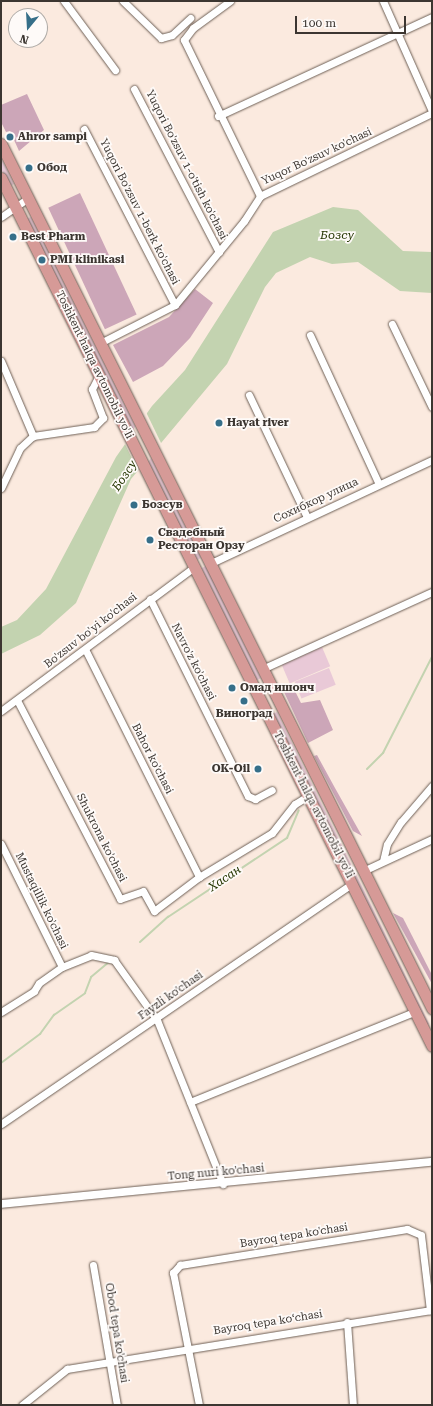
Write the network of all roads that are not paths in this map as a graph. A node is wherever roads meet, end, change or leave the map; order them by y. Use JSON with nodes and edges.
{"nodes":[{"id":1,"x":64,"y":1,"type":"edge"},
{"id":2,"x":123,"y":1,"type":"edge"},
{"id":3,"x":230,"y":1,"type":"edge"},
{"id":4,"x":382,"y":1,"type":"edge"},
{"id":5,"x":432,"y":17,"type":"edge"},
{"id":6,"x":190,"y":18,"type":"dead end"},
{"id":7,"x":399,"y":33,"type":"junction"},
{"id":8,"x":115,"y":70,"type":"dead end"},
{"id":9,"x":134,"y":89,"type":"dead end"},
{"id":10,"x":432,"y":112,"type":"edge"},
{"id":11,"x":218,"y":116,"type":"junction"},
{"id":12,"x":84,"y":129,"type":"dead end"},
{"id":13,"x":1,"y":144,"type":"edge"},
{"id":14,"x":1,"y":178,"type":"edge"},
{"id":15,"x":260,"y":196,"type":"junction"},
{"id":16,"x":28,"y":198,"type":"junction"},
{"id":17,"x":15,"y":206,"type":"junction"},
{"id":18,"x":1,"y":217,"type":"edge"},
{"id":19,"x":218,"y":252,"type":"junction"},
{"id":20,"x":175,"y":305,"type":"junction"},
{"id":21,"x":392,"y":324,"type":"dead end"},
{"id":22,"x":310,"y":335,"type":"dead end"},
{"id":23,"x":100,"y":343,"type":"junction"},
{"id":24,"x":1,"y":361,"type":"edge"},
{"id":25,"x":99,"y":375,"type":"junction"},
{"id":26,"x":249,"y":395,"type":"dead end"},
{"id":27,"x":432,"y":406,"type":"edge"},
{"id":28,"x":33,"y":436,"type":"junction"},
{"id":29,"x":432,"y":460,"type":"edge"},
{"id":30,"x":379,"y":484,"type":"junction"},
{"id":31,"x":1,"y":488,"type":"edge"},
{"id":32,"x":307,"y":517,"type":"junction"},
{"id":33,"x":209,"y":564,"type":"junction"},
{"id":34,"x":194,"y":567,"type":"junction"},
{"id":35,"x":432,"y":592,"type":"edge"},
{"id":36,"x":150,"y":599,"type":"junction"},
{"id":37,"x":86,"y":651,"type":"junction"},
{"id":38,"x":262,"y":668,"type":"junction"},
{"id":39,"x":273,"y":691,"type":"junction"},
{"id":40,"x":259,"y":698,"type":"junction"},
{"id":41,"x":17,"y":700,"type":"junction"},
{"id":42,"x":1,"y":711,"type":"edge"},
{"id":43,"x":432,"y":786,"type":"edge"},
{"id":44,"x":272,"y":790,"type":"dead end"},
{"id":45,"x":308,"y":796,"type":"junction"},
{"id":46,"x":432,"y":839,"type":"edge"},
{"id":47,"x":1,"y":844,"type":"edge"},
{"id":48,"x":383,"y":861,"type":"junction"},
{"id":49,"x":363,"y":871,"type":"junction"},
{"id":50,"x":199,"y":877,"type":"junction"},
{"id":51,"x":352,"y":884,"type":"junction"},
{"id":52,"x":62,"y":967,"type":"junction"},
{"id":53,"x":432,"y":1008,"type":"edge"},
{"id":54,"x":416,"y":1011,"type":"junction"},
{"id":55,"x":1,"y":1012,"type":"edge"},
{"id":56,"x":157,"y":1020,"type":"junction"},
{"id":57,"x":432,"y":1046,"type":"edge"},
{"id":58,"x":190,"y":1102,"type":"junction"},
{"id":59,"x":1,"y":1124,"type":"edge"},
{"id":60,"x":432,"y":1162,"type":"edge"},
{"id":61,"x":223,"y":1184,"type":"junction"},
{"id":62,"x":1,"y":1204,"type":"edge"},
{"id":63,"x":94,"y":1265,"type":"dead end"},
{"id":64,"x":431,"y":1310,"type":"edge"},
{"id":65,"x":347,"y":1322,"type":"junction"},
{"id":66,"x":186,"y":1348,"type":"junction"},
{"id":67,"x":108,"y":1360,"type":"junction"},
{"id":68,"x":22,"y":1405,"type":"edge"},
{"id":69,"x":117,"y":1405,"type":"edge"},
{"id":70,"x":198,"y":1405,"type":"edge"},
{"id":71,"x":353,"y":1405,"type":"edge"}],
"edges":[{"from":1,"to":8,"type":"street"},
{"from":2,"to":6,"type":"street"},
{"from":3,"to":11,"type":"street"},
{"from":4,"to":7,"type":"street"},
{"from":5,"to":7,"type":"street"},
{"from":7,"to":10,"type":"street"},
{"from":7,"to":11,"type":"street"},
{"from":9,"to":19,"type":"street","name":"Yuqori Bo'zsuv 1-o'tish ko'chasi"},
{"from":10,"to":15,"type":"street","name":"Yuqor Bo'zsuv ko'chasi"},
{"from":11,"to":15,"type":"street"},
{"from":12,"to":20,"type":"street","name":"Yuqori Bo'zsuv 1-berk ko'chasi"},
{"from":13,"to":16,"type":"highway","name":"Toshkent halqa avtomobil yo'li"},
{"from":14,"to":17,"type":"highway","name":"Toshkent halqa avtomobil yo'li"},
{"from":15,"to":19,"type":"street","name":"Yuqor Bo'zsuv ko'chasi"},
{"from":16,"to":17,"type":"street"},
{"from":16,"to":23,"type":"highway","name":"Toshkent halqa avtomobil yo'li"},
{"from":17,"to":18,"type":"street"},
{"from":17,"to":25,"type":"highway","name":"Toshkent halqa avtomobil yo'li"},
{"from":19,"to":20,"type":"street","name":"Yuqor Bo'zsuv ko'chasi"},
{"from":20,"to":23,"type":"street","name":"Yuqor Bo'zsuv ko'chasi"},
{"from":21,"to":27,"type":"street"},
{"from":22,"to":30,"type":"street"},
{"from":23,"to":33,"type":"highway","name":"Toshkent halqa avtomobil yo'li"},
{"from":24,"to":28,"type":"street"},
{"from":25,"to":28,"type":"street"},
{"from":25,"to":34,"type":"highway","name":"Toshkent halqa avtomobil yo'li"},
{"from":26,"to":32,"type":"street"},
{"from":28,"to":31,"type":"street"},
{"from":29,"to":30,"type":"street","name":"Сохибкор улица"},
{"from":30,"to":32,"type":"street","name":"Сохибкор улица"},
{"from":32,"to":33,"type":"street","name":"Сохибкор улица"},
{"from":33,"to":38,"type":"highway","name":"Toshkent halqa avtomobil yo'li"},
{"from":34,"to":36,"type":"street","name":"Bo'zsuv bo'yi ko'chasi"},
{"from":34,"to":40,"type":"highway","name":"Toshkent halqa avtomobil yo'li"},
{"from":35,"to":38,"type":"street"},
{"from":36,"to":37,"type":"street","name":"Bo'zsuv bo'yi ko'chasi"},
{"from":36,"to":44,"type":"street","name":"Navro'z ko'chasi"},
{"from":37,"to":41,"type":"street","name":"Bo'zsuv bo'yi ko'chasi"},
{"from":37,"to":50,"type":"street","name":"Bahor ko'chasi"},
{"from":38,"to":39,"type":"highway","name":"Toshkent halqa avtomobil yo'li"},
{"from":39,"to":40,"type":"highway"},
{"from":39,"to":49,"type":"highway","name":"Toshkent halqa avtomobil yo'li"},
{"from":40,"to":45,"type":"highway","name":"Toshkent halqa avtomobil yo'li"},
{"from":41,"to":42,"type":"street","name":"Bo'zsuv bo'yi ko'chasi"},
{"from":41,"to":50,"type":"street","name":"Shukrona ko'chasi"},
{"from":43,"to":48,"type":"street"},
{"from":45,"to":50,"type":"street","name":"Shukrona ko'chasi"},
{"from":45,"to":51,"type":"highway","name":"Toshkent halqa avtomobil yo'li"},
{"from":46,"to":48,"type":"street"},
{"from":47,"to":52,"type":"street","name":"Mustaqillik ko'chasi"},
{"from":48,"to":49,"type":"street"},
{"from":49,"to":53,"type":"highway","name":"Toshkent halqa avtomobil yo'li"},
{"from":51,"to":54,"type":"highway","name":"Toshkent halqa avtomobil yo'li"},
{"from":51,"to":56,"type":"street","name":"Fayzli ko'chasi"},
{"from":52,"to":55,"type":"street"},
{"from":52,"to":56,"type":"street"},
{"from":54,"to":57,"type":"highway","name":"Toshkent halqa avtomobil yo'li"},
{"from":54,"to":58,"type":"street"},
{"from":56,"to":58,"type":"street"},
{"from":56,"to":59,"type":"street","name":"Fayzli ko'chasi"},
{"from":58,"to":61,"type":"street"},
{"from":60,"to":61,"type":"street","name":"Tong nuri ko'chasi"},
{"from":61,"to":62,"type":"street","name":"Tong nuri ko'chasi"},
{"from":63,"to":67,"type":"street","name":"Obod tepa ko'chasi"},
{"from":64,"to":65,"type":"street","name":"Bayroq tepa koʻchasi"},
{"from":64,"to":66,"type":"street","name":"Bayroq tepa ko'chasi"},
{"from":65,"to":66,"type":"street","name":"Bayroq tepa koʻchasi"},
{"from":65,"to":71,"type":"street"},
{"from":66,"to":67,"type":"street","name":"Bayroq tepa koʻchasi"},
{"from":66,"to":70,"type":"street"},
{"from":67,"to":68,"type":"street","name":"Bayroq tepa koʻchasi"},
{"from":67,"to":69,"type":"street","name":"Obod tepa ko'chasi"}]}
